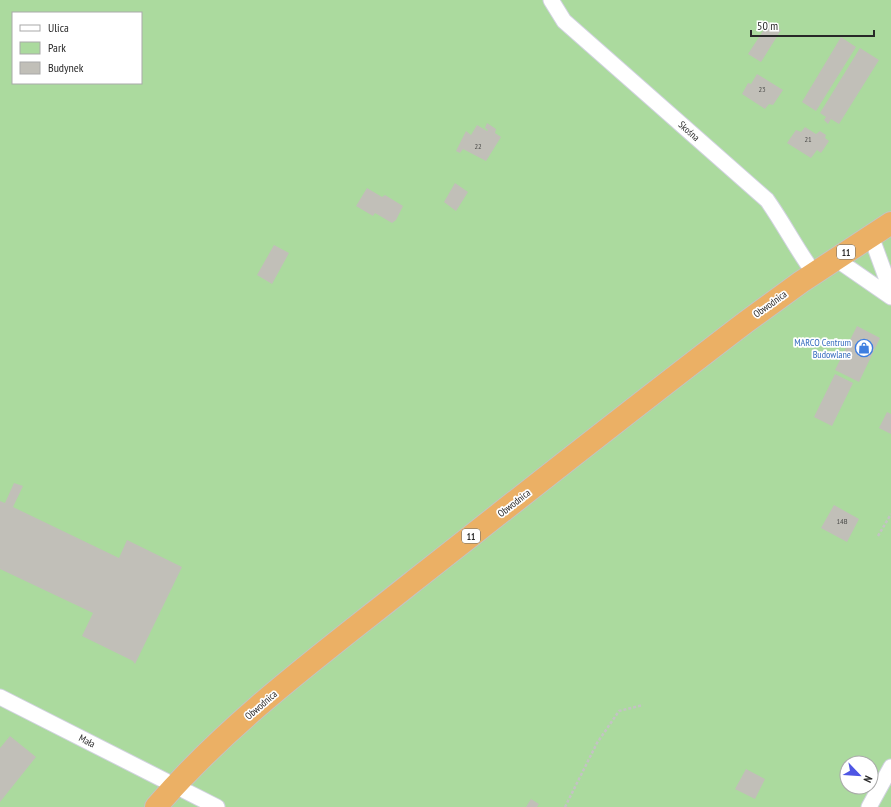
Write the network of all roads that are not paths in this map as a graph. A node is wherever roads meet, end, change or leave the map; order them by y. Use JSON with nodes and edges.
{"nodes":[{"id":1,"x":551,"y":0,"type":"edge"},
{"id":2,"x":891,"y":223,"type":"edge"},
{"id":3,"x":871,"y":236,"type":"junction"},
{"id":4,"x":836,"y":259,"type":"junction"},
{"id":5,"x":814,"y":273,"type":"junction"},
{"id":6,"x":891,"y":291,"type":"edge"},
{"id":7,"x":891,"y":297,"type":"edge"},
{"id":8,"x":0,"y":697,"type":"edge"},
{"id":9,"x":891,"y":766,"type":"edge"},
{"id":10,"x":174,"y":786,"type":"junction"},
{"id":11,"x":156,"y":807,"type":"edge"},
{"id":12,"x":217,"y":807,"type":"edge"},
{"id":13,"x":869,"y":807,"type":"edge"}],
"edges":[{"from":1,"to":5,"type":"street","name":"Skośna"},
{"from":2,"to":3,"type":"highway","name":"Obwodnica","number":"11"},
{"from":3,"to":4,"type":"highway","name":"Obwodnica","number":"11"},
{"from":3,"to":6,"type":"street"},
{"from":4,"to":5,"type":"highway","name":"Obwodnica","number":"11"},
{"from":4,"to":7,"type":"street"},
{"from":5,"to":10,"type":"highway","name":"Obwodnica","number":"11"},
{"from":8,"to":10,"type":"street","name":"Mała"},
{"from":9,"to":13,"type":"street"},
{"from":10,"to":11,"type":"highway","name":"Obwodnica","number":"11"},
{"from":10,"to":12,"type":"street","name":"Mała"}]}
